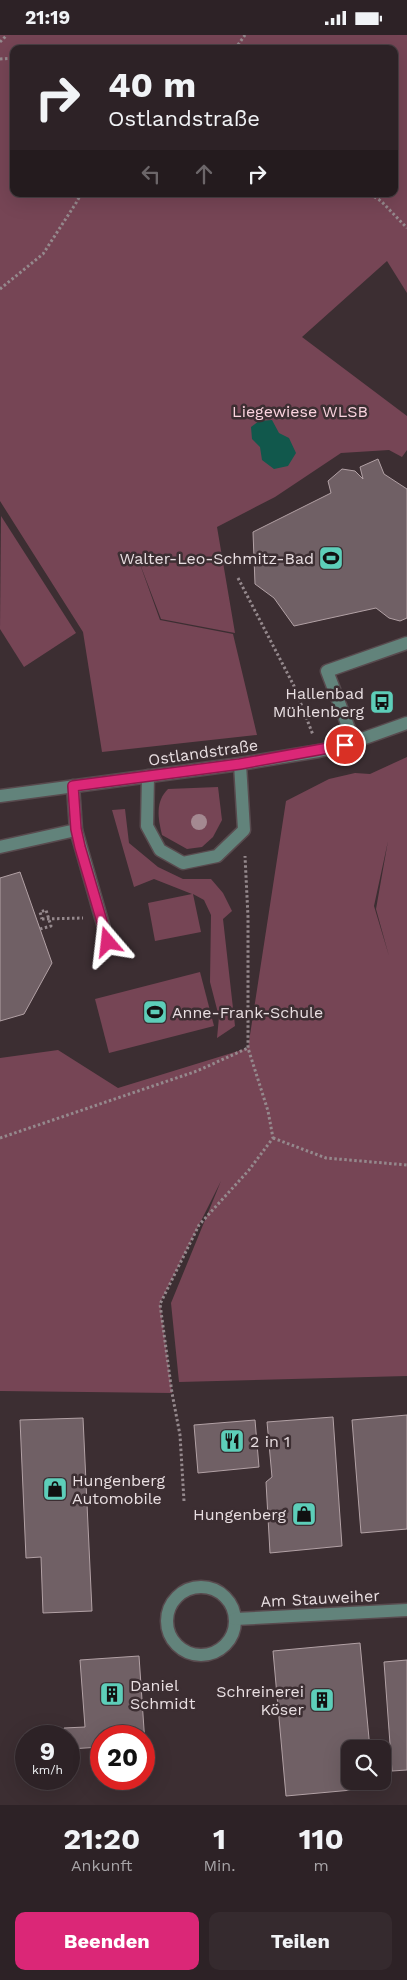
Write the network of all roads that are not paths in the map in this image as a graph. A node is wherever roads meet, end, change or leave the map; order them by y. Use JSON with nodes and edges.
{"nodes":[{"id":1,"x":407,"y":643,"type":"edge"},
{"id":2,"x":407,"y":723,"type":"edge"},
{"id":3,"x":354,"y":742,"type":"junction"},
{"id":4,"x":240,"y":764,"type":"junction"},
{"id":5,"x":148,"y":776,"type":"junction"},
{"id":6,"x":73,"y":786,"type":"junction"},
{"id":7,"x":0,"y":796,"type":"edge"},
{"id":8,"x":76,"y":829,"type":"junction"},
{"id":9,"x":0,"y":847,"type":"edge"},
{"id":10,"x":108,"y":942,"type":"dead end"},
{"id":11,"x":407,"y":1609,"type":"edge"},
{"id":12,"x":235,"y":1619,"type":"junction"}],
"edges":[{"from":1,"to":3,"type":"street"},
{"from":2,"to":3,"type":"street","name":"Ostlandstraße"},
{"from":3,"to":4,"type":"street","name":"Ostlandstraße"},
{"from":4,"to":5,"type":"street","name":"Ostlandstraße"},
{"from":4,"to":5,"type":"street"},
{"from":5,"to":6,"type":"street","name":"Ostlandstraße"},
{"from":6,"to":7,"type":"street","name":"Ostlandstraße"},
{"from":6,"to":8,"type":"street"},
{"from":8,"to":9,"type":"street"},
{"from":8,"to":10,"type":"street"},
{"from":11,"to":12,"type":"street","name":"Am Stauweiher"},
{"from":12,"to":12,"type":"street"}]}
